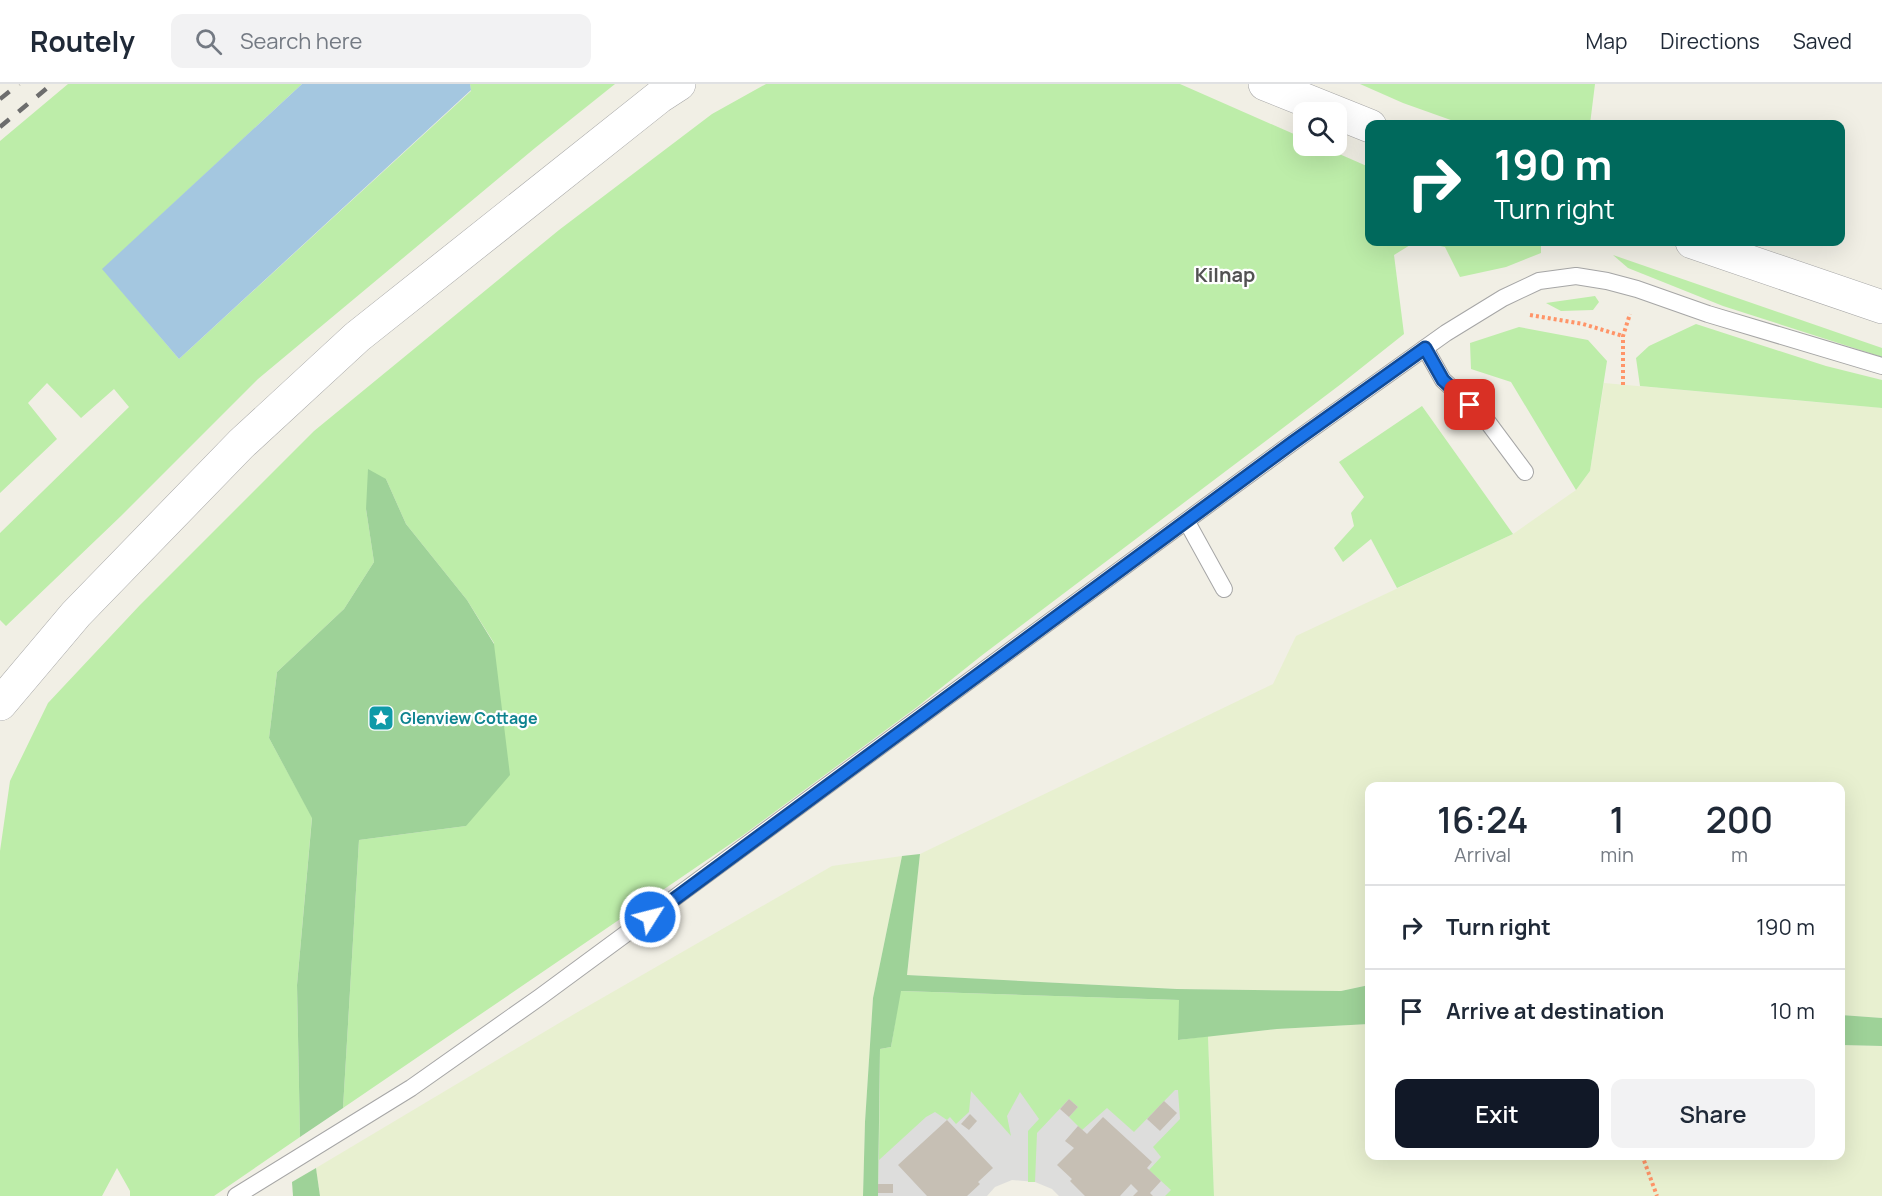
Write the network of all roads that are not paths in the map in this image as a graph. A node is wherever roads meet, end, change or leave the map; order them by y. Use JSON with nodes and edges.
{"nodes":[{"id":1,"x":679,"y":84,"type":"edge"},
{"id":2,"x":1265,"y":84,"type":"edge"},
{"id":3,"x":1365,"y":124,"type":"edge"},
{"id":4,"x":1704,"y":246,"type":"edge"},
{"id":5,"x":1882,"y":307,"type":"edge"},
{"id":6,"x":1425,"y":348,"type":"junction"},
{"id":7,"x":1882,"y":366,"type":"edge"},
{"id":8,"x":1525,"y":472,"type":"dead end"},
{"id":9,"x":1187,"y":522,"type":"junction"},
{"id":10,"x":1224,"y":589,"type":"dead end"},
{"id":11,"x":0,"y":704,"type":"edge"},
{"id":12,"x":236,"y":1196,"type":"edge"}],
"edges":[{"from":1,"to":11,"type":"street"},
{"from":2,"to":3,"type":"street"},
{"from":4,"to":5,"type":"street"},
{"from":6,"to":7,"type":"lane"},
{"from":6,"to":8,"type":"lane"},
{"from":6,"to":9,"type":"lane"},
{"from":9,"to":10,"type":"lane"},
{"from":9,"to":12,"type":"lane"}]}
